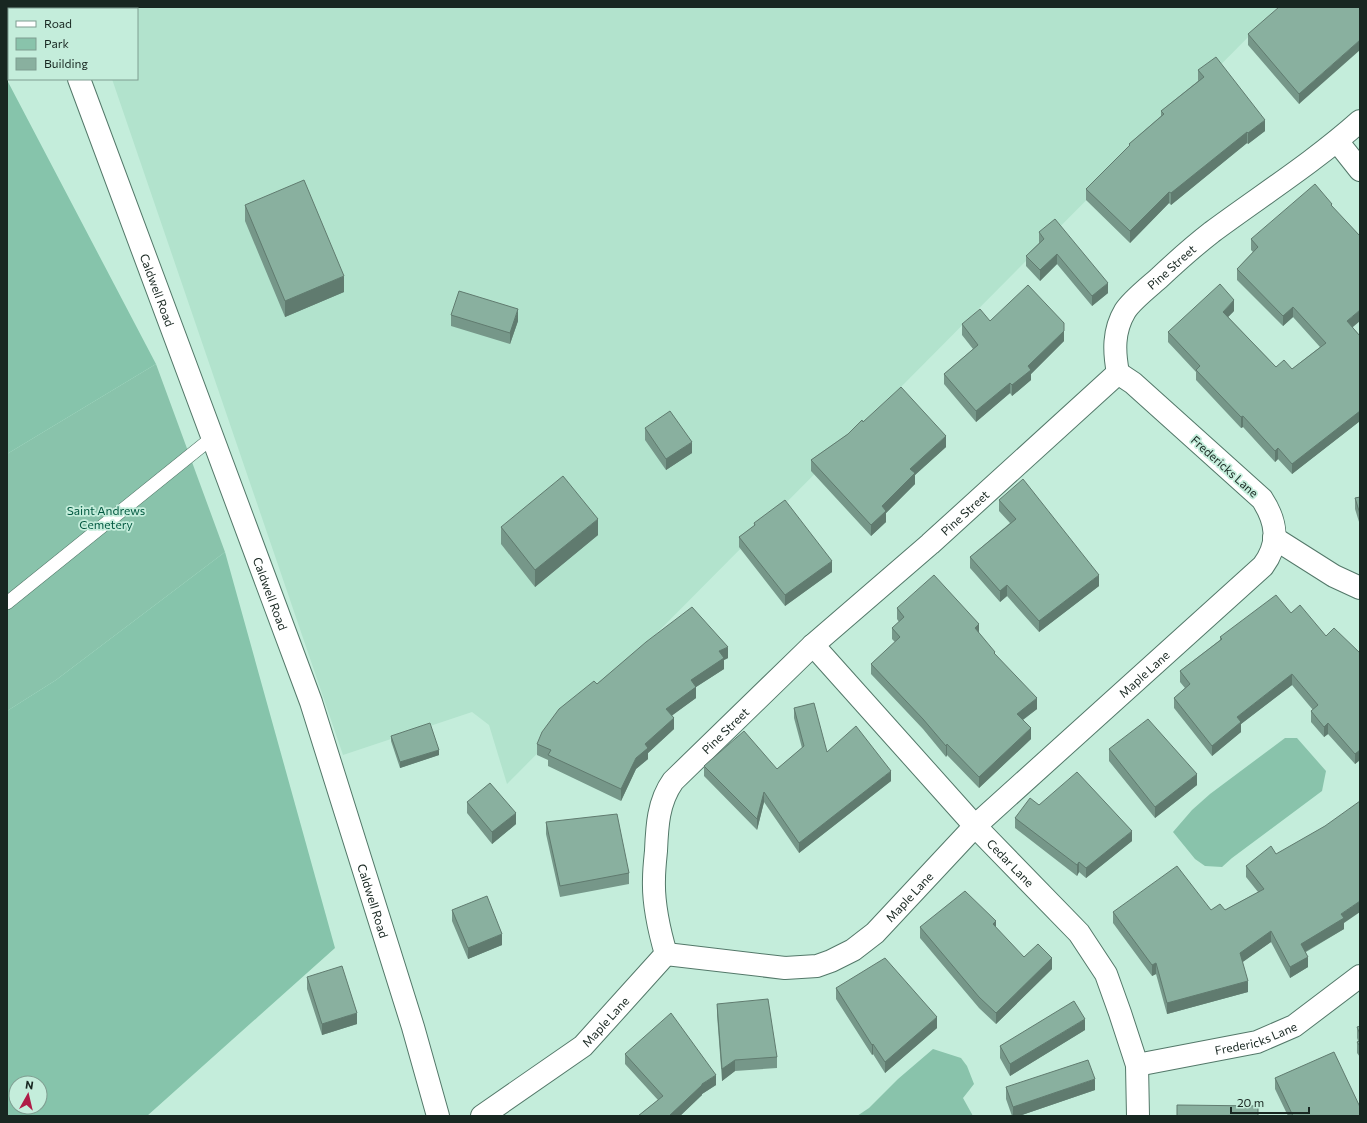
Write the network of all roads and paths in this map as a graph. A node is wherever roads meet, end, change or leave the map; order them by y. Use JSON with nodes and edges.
{"nodes":[{"id":1,"x":79,"y":80,"type":"edge"},
{"id":2,"x":1360,"y":121,"type":"edge"},
{"id":3,"x":1337,"y":141,"type":"junction"},
{"id":4,"x":1360,"y":170,"type":"edge"},
{"id":5,"x":1118,"y":373,"type":"junction"},
{"id":6,"x":213,"y":437,"type":"junction"},
{"id":7,"x":1274,"y":538,"type":"junction"},
{"id":8,"x":1360,"y":588,"type":"edge"},
{"id":9,"x":7,"y":603,"type":"edge"},
{"id":10,"x":813,"y":645,"type":"junction"},
{"id":11,"x":975,"y":826,"type":"junction"},
{"id":12,"x":666,"y":954,"type":"junction"},
{"id":13,"x":1360,"y":976,"type":"edge"},
{"id":14,"x":1137,"y":1066,"type":"junction"},
{"id":15,"x":438,"y":1116,"type":"edge"},
{"id":16,"x":482,"y":1116,"type":"edge"},
{"id":17,"x":1138,"y":1116,"type":"edge"}],
"edges":[{"from":1,"to":6,"type":"street","name":"Caldwell Road"},
{"from":2,"to":3,"type":"street","name":"Pine Street"},
{"from":3,"to":4,"type":"street"},
{"from":3,"to":5,"type":"street","name":"Pine Street"},
{"from":5,"to":7,"type":"street","name":"Fredericks Lane"},
{"from":5,"to":10,"type":"street","name":"Pine Street"},
{"from":6,"to":9,"type":"lane"},
{"from":6,"to":15,"type":"street","name":"Caldwell Road"},
{"from":7,"to":8,"type":"street"},
{"from":7,"to":11,"type":"street","name":"Maple Lane"},
{"from":10,"to":11,"type":"street","name":"Cedar Lane"},
{"from":10,"to":12,"type":"street","name":"Pine Street"},
{"from":11,"to":12,"type":"street","name":"Maple Lane"},
{"from":11,"to":14,"type":"street","name":"Cedar Lane"},
{"from":12,"to":16,"type":"street","name":"Maple Lane"},
{"from":13,"to":14,"type":"street","name":"Fredericks Lane"},
{"from":14,"to":17,"type":"street","name":"Cedar Lane"}]}
